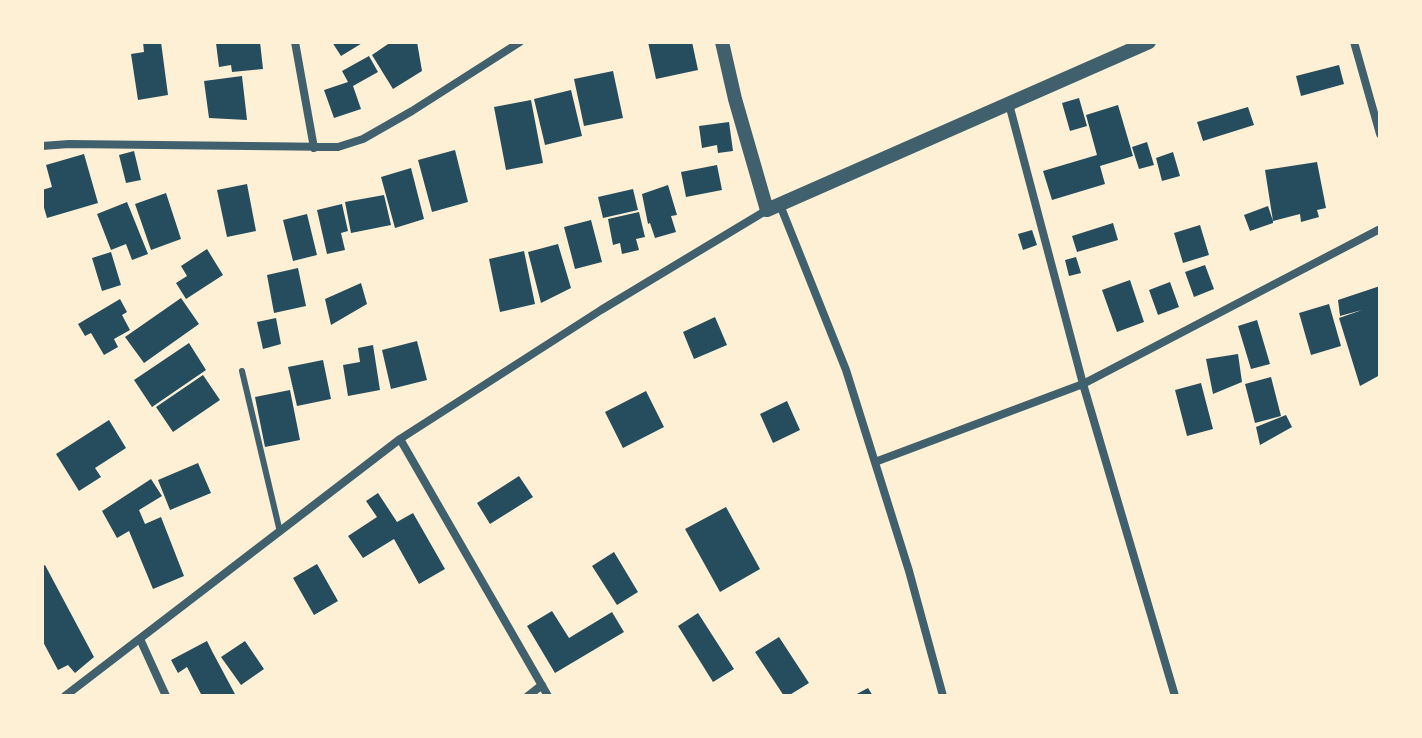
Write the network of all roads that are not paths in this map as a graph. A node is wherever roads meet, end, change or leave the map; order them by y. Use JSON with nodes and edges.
{"nodes":[{"id":1,"x":295,"y":42,"type":"edge"},
{"id":2,"x":520,"y":42,"type":"edge"},
{"id":3,"x":722,"y":42,"type":"edge"},
{"id":4,"x":1149,"y":42,"type":"edge"},
{"id":5,"x":1354,"y":42,"type":"edge"},
{"id":6,"x":1009,"y":104,"type":"junction"},
{"id":7,"x":1380,"y":134,"type":"edge"},
{"id":8,"x":42,"y":146,"type":"edge"},
{"id":9,"x":314,"y":148,"type":"junction"},
{"id":10,"x":773,"y":207,"type":"junction"},
{"id":11,"x":1380,"y":229,"type":"edge"},
{"id":12,"x":242,"y":371,"type":"dead end"},
{"id":13,"x":1083,"y":384,"type":"junction"},
{"id":14,"x":400,"y":439,"type":"junction"},
{"id":15,"x":875,"y":462,"type":"junction"},
{"id":16,"x":280,"y":532,"type":"junction"},
{"id":17,"x":140,"y":639,"type":"junction"},
{"id":18,"x":542,"y":685,"type":"junction"},
{"id":19,"x":65,"y":696,"type":"edge"},
{"id":20,"x":166,"y":696,"type":"edge"},
{"id":21,"x":528,"y":696,"type":"edge"},
{"id":22,"x":548,"y":696,"type":"edge"},
{"id":23,"x":943,"y":696,"type":"edge"},
{"id":24,"x":1175,"y":696,"type":"edge"}],
"edges":[{"from":1,"to":9,"type":"street"},
{"from":2,"to":9,"type":"street"},
{"from":3,"to":10,"type":"street"},
{"from":4,"to":6,"type":"street"},
{"from":5,"to":7,"type":"street"},
{"from":6,"to":10,"type":"street"},
{"from":6,"to":13,"type":"street"},
{"from":8,"to":9,"type":"street"},
{"from":10,"to":14,"type":"street"},
{"from":10,"to":15,"type":"street"},
{"from":11,"to":13,"type":"street"},
{"from":12,"to":16,"type":"lane"},
{"from":13,"to":15,"type":"street"},
{"from":13,"to":24,"type":"street"},
{"from":14,"to":16,"type":"street"},
{"from":14,"to":18,"type":"street"},
{"from":15,"to":23,"type":"street"},
{"from":16,"to":17,"type":"street"},
{"from":17,"to":19,"type":"street"},
{"from":17,"to":20,"type":"street"},
{"from":18,"to":21,"type":"street"},
{"from":18,"to":22,"type":"street"}]}
